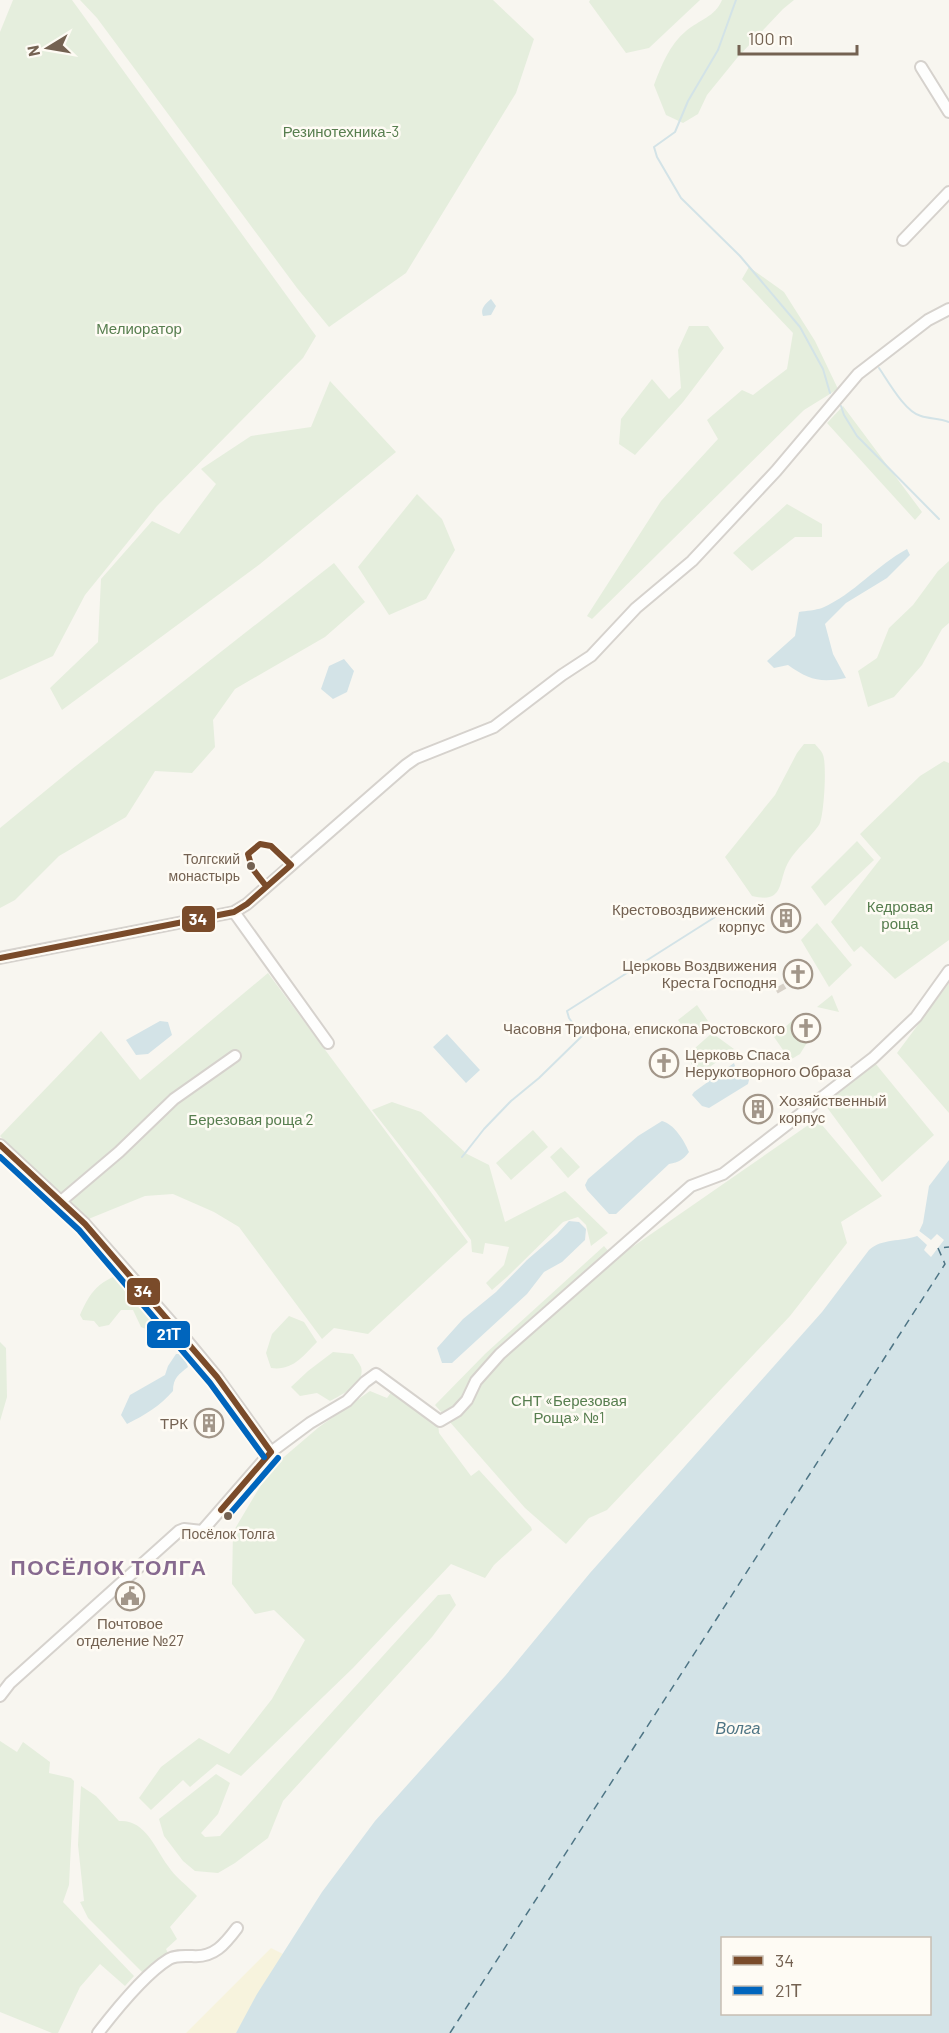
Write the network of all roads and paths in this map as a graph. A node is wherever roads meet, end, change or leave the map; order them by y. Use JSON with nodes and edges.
{"nodes":[{"id":1,"x":921,"y":67,"type":"dead end"},
{"id":2,"x":949,"y":112,"type":"edge"},
{"id":3,"x":949,"y":192,"type":"edge"},
{"id":4,"x":903,"y":240,"type":"dead end"},
{"id":5,"x":949,"y":309,"type":"edge"},
{"id":6,"x":234,"y":912,"type":"junction"},
{"id":7,"x":0,"y":958,"type":"edge"},
{"id":8,"x":949,"y":971,"type":"edge"},
{"id":9,"x":328,"y":1043,"type":"dead end"},
{"id":10,"x":236,"y":1056,"type":"dead end"},
{"id":11,"x":0,"y":1145,"type":"edge"},
{"id":12,"x":60,"y":1202,"type":"junction"},
{"id":13,"x":271,"y":1452,"type":"junction"},
{"id":14,"x":0,"y":1696,"type":"edge"},
{"id":15,"x":237,"y":1928,"type":"dead end"},
{"id":16,"x":98,"y":2033,"type":"edge"}],
"edges":[{"from":1,"to":2,"type":"street"},
{"from":3,"to":4,"type":"street"},
{"from":5,"to":6,"type":"street"},
{"from":6,"to":7,"type":"street"},
{"from":6,"to":9,"type":"street"},
{"from":8,"to":13,"type":"street"},
{"from":10,"to":12,"type":"street"},
{"from":11,"to":12,"type":"street"},
{"from":12,"to":13,"type":"street"},
{"from":13,"to":14,"type":"street"},
{"from":15,"to":16,"type":"street"}]}
